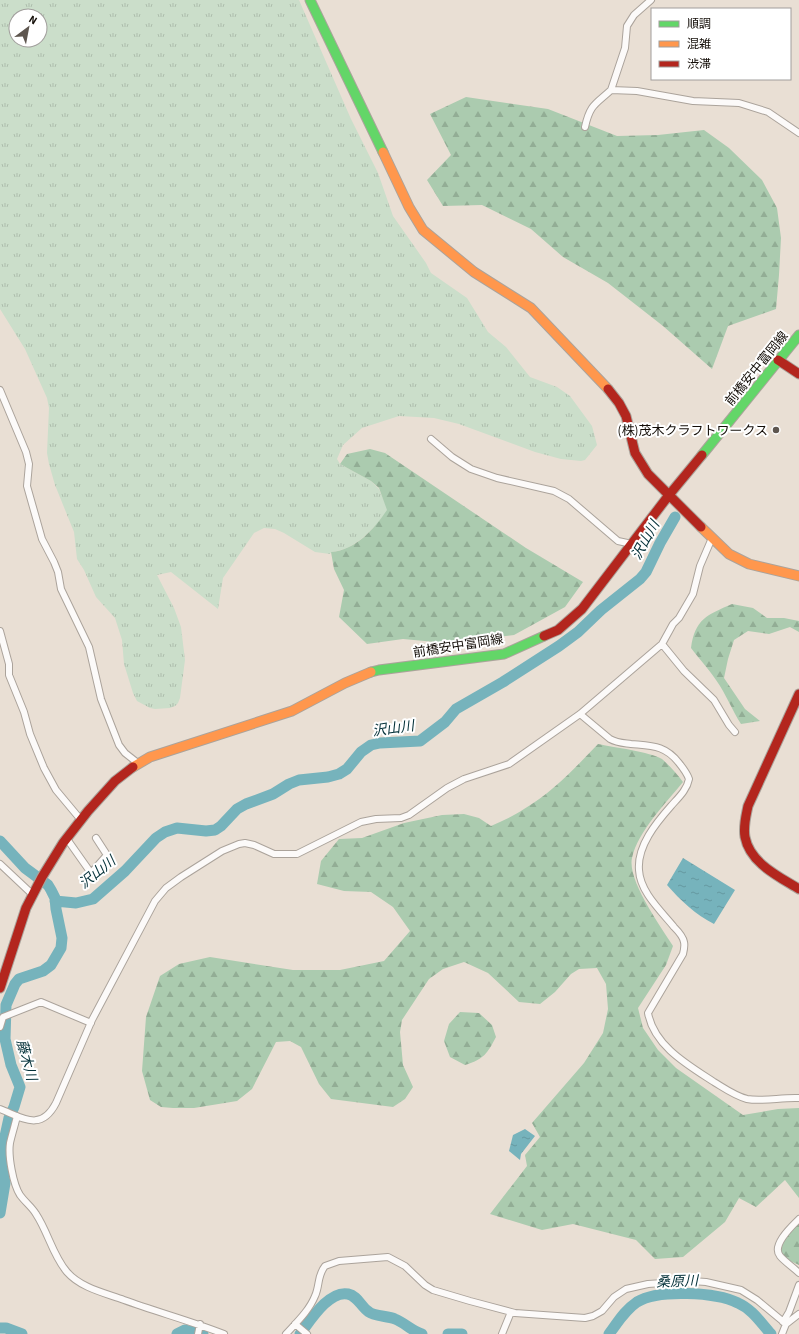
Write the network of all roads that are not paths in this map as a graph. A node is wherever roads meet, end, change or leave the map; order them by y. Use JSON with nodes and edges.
{"nodes":[{"id":1,"x":310,"y":0,"type":"edge"},
{"id":2,"x":651,"y":0,"type":"edge"},
{"id":3,"x":611,"y":90,"type":"junction"},
{"id":4,"x":585,"y":127,"type":"dead end"},
{"id":5,"x":799,"y":133,"type":"edge"},
{"id":6,"x":799,"y":335,"type":"edge"},
{"id":7,"x":778,"y":360,"type":"junction"},
{"id":8,"x":799,"y":374,"type":"edge"},
{"id":9,"x":0,"y":390,"type":"edge"},
{"id":10,"x":431,"y":439,"type":"dead end"},
{"id":11,"x":669,"y":495,"type":"junction"},
{"id":12,"x":712,"y":538,"type":"junction"},
{"id":13,"x":632,"y":544,"type":"junction"},
{"id":14,"x":799,"y":576,"type":"edge"},
{"id":15,"x":0,"y":632,"type":"edge"},
{"id":16,"x":662,"y":644,"type":"junction"},
{"id":17,"x":799,"y":694,"type":"edge"},
{"id":18,"x":580,"y":714,"type":"junction"},
{"id":19,"x":735,"y":732,"type":"dead end"},
{"id":20,"x":139,"y":764,"type":"junction"},
{"id":21,"x":81,"y":820,"type":"junction"},
{"id":22,"x":66,"y":838,"type":"junction"},
{"id":23,"x":96,"y":838,"type":"dead end"},
{"id":24,"x":0,"y":864,"type":"edge"},
{"id":25,"x":799,"y":889,"type":"edge"},
{"id":26,"x":33,"y":892,"type":"junction"},
{"id":27,"x":2,"y":977,"type":"edge"},
{"id":28,"x":0,"y":988,"type":"edge"},
{"id":29,"x":91,"y":1024,"type":"junction"},
{"id":30,"x":0,"y":1027,"type":"edge"},
{"id":31,"x":799,"y":1098,"type":"edge"},
{"id":32,"x":2,"y":1110,"type":"edge"},
{"id":33,"x":16,"y":1116,"type":"junction"},
{"id":34,"x":799,"y":1219,"type":"edge"},
{"id":35,"x":799,"y":1273,"type":"edge"},
{"id":36,"x":799,"y":1285,"type":"edge"},
{"id":37,"x":511,"y":1312,"type":"junction"},
{"id":38,"x":799,"y":1314,"type":"edge"},
{"id":39,"x":784,"y":1323,"type":"junction"},
{"id":40,"x":200,"y":1324,"type":"junction"},
{"id":41,"x":295,"y":1324,"type":"junction"},
{"id":42,"x":198,"y":1334,"type":"edge"},
{"id":43,"x":224,"y":1334,"type":"edge"},
{"id":44,"x":286,"y":1334,"type":"edge"},
{"id":45,"x":307,"y":1334,"type":"edge"},
{"id":46,"x":502,"y":1334,"type":"edge"},
{"id":47,"x":782,"y":1334,"type":"edge"}],
"edges":[{"from":1,"to":11,"type":"main road"},
{"from":2,"to":3,"type":"street"},
{"from":3,"to":4,"type":"street"},
{"from":3,"to":5,"type":"street"},
{"from":6,"to":7,"type":"main road","name":"前橋安中富岡線"},
{"from":7,"to":8,"type":"main road"},
{"from":7,"to":11,"type":"main road","name":"前橋安中富岡線"},
{"from":9,"to":20,"type":"street"},
{"from":10,"to":13,"type":"street"},
{"from":11,"to":12,"type":"main road"},
{"from":11,"to":13,"type":"main road","name":"前橋安中富岡線"},
{"from":12,"to":14,"type":"main road"},
{"from":12,"to":16,"type":"street"},
{"from":13,"to":20,"type":"main road","name":"前橋安中富岡線"},
{"from":15,"to":21,"type":"street"},
{"from":16,"to":18,"type":"street"},
{"from":16,"to":19,"type":"street"},
{"from":17,"to":25,"type":"main road"},
{"from":18,"to":29,"type":"street"},
{"from":18,"to":31,"type":"street"},
{"from":20,"to":21,"type":"main road","name":"前橋安中富岡線"},
{"from":21,"to":22,"type":"main road","name":"前橋安中富岡線"},
{"from":22,"to":23,"type":"street"},
{"from":22,"to":26,"type":"main road","name":"前橋安中富岡線"},
{"from":24,"to":26,"type":"street"},
{"from":26,"to":27,"type":"main road"},
{"from":27,"to":28,"type":"main road"},
{"from":29,"to":30,"type":"street"},
{"from":29,"to":33,"type":"street"},
{"from":32,"to":33,"type":"street"},
{"from":33,"to":40,"type":"street"},
{"from":34,"to":35,"type":"street"},
{"from":36,"to":39,"type":"street"},
{"from":37,"to":39,"type":"street"},
{"from":37,"to":41,"type":"street"},
{"from":37,"to":46,"type":"street"},
{"from":38,"to":39,"type":"street"},
{"from":39,"to":47,"type":"street"},
{"from":40,"to":42,"type":"street"},
{"from":40,"to":43,"type":"street"},
{"from":41,"to":44,"type":"street"},
{"from":41,"to":45,"type":"street"}]}
